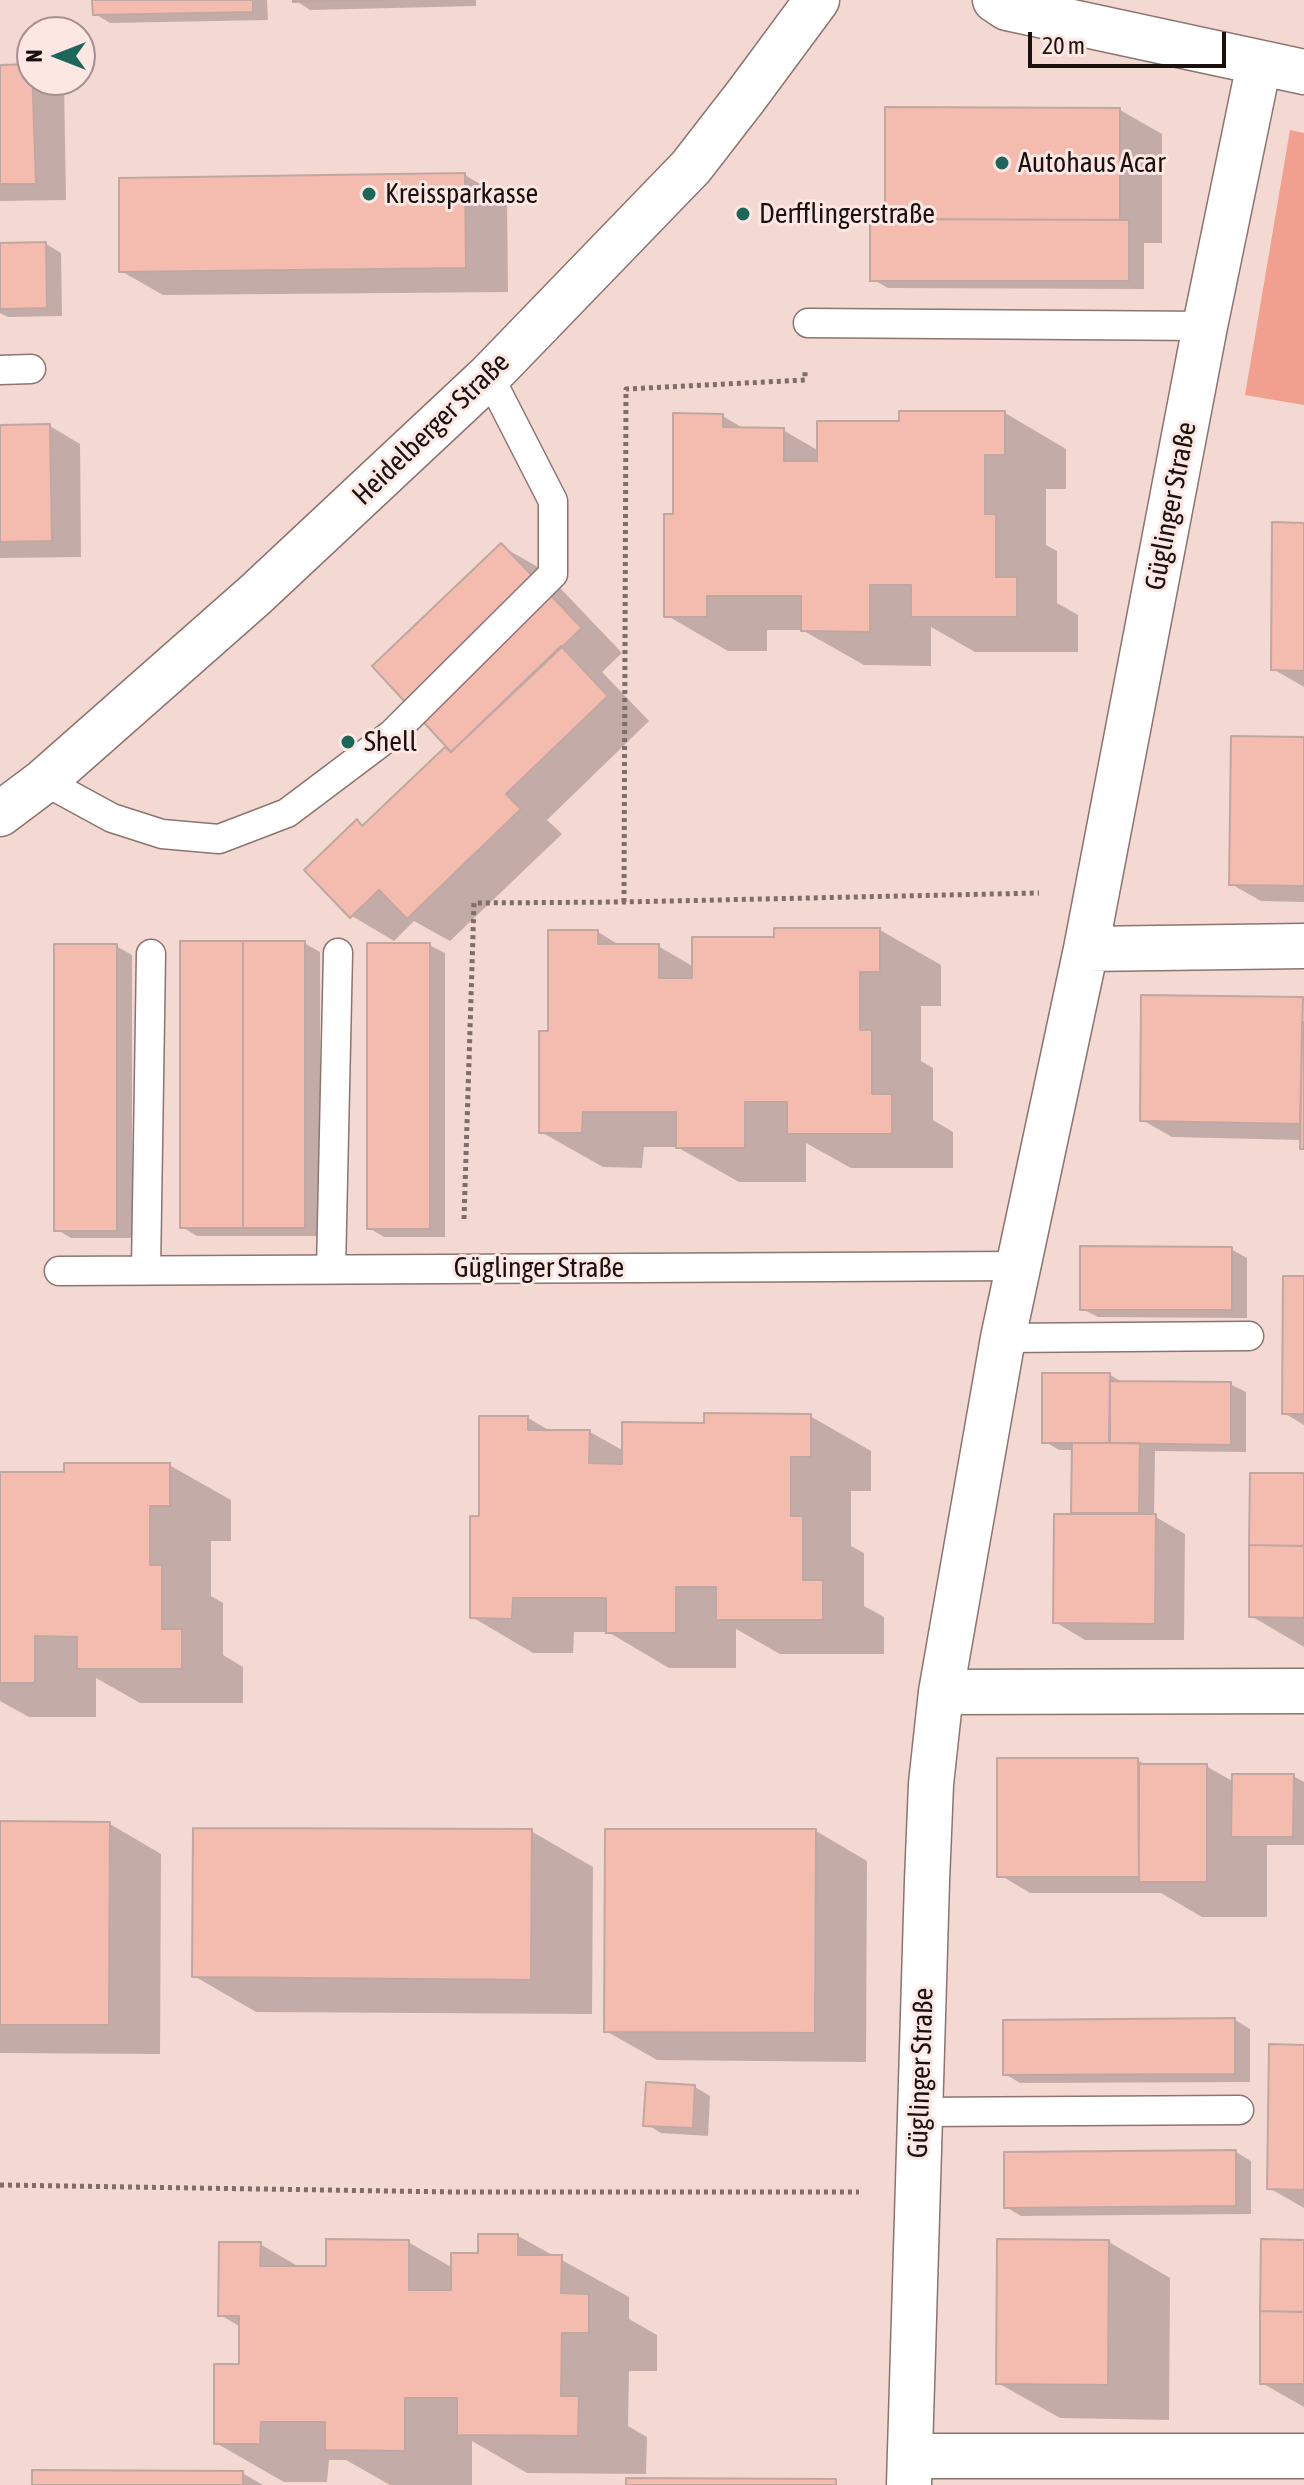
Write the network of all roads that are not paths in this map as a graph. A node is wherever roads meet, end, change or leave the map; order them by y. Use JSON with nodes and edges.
{"nodes":[{"id":1,"x":817,"y":0,"type":"edge"},
{"id":2,"x":995,"y":0,"type":"edge"},
{"id":3,"x":1259,"y":64,"type":"junction"},
{"id":4,"x":1304,"y":72,"type":"edge"},
{"id":5,"x":808,"y":323,"type":"road end"},
{"id":6,"x":1205,"y":326,"type":"junction"},
{"id":7,"x":31,"y":369,"type":"dead end"},
{"id":8,"x":0,"y":370,"type":"edge"},
{"id":9,"x":489,"y":376,"type":"junction"},
{"id":10,"x":44,"y":781,"type":"junction"},
{"id":11,"x":0,"y":814,"type":"edge"},
{"id":12,"x":1304,"y":946,"type":"edge"},
{"id":13,"x":1086,"y":949,"type":"junction"},
{"id":14,"x":338,"y":953,"type":"dead end"},
{"id":15,"x":151,"y":954,"type":"dead end"},
{"id":16,"x":1020,"y":1266,"type":"junction"},
{"id":17,"x":331,"y":1269,"type":"junction"},
{"id":18,"x":146,"y":1270,"type":"junction"},
{"id":19,"x":59,"y":1271,"type":"dead end"},
{"id":20,"x":1249,"y":1336,"type":"dead end"},
{"id":21,"x":1003,"y":1338,"type":"junction"},
{"id":22,"x":1304,"y":1691,"type":"edge"},
{"id":23,"x":941,"y":1692,"type":"junction"},
{"id":24,"x":1239,"y":2110,"type":"dead end"},
{"id":25,"x":920,"y":2112,"type":"junction"},
{"id":26,"x":1304,"y":2456,"type":"edge"},
{"id":27,"x":910,"y":2470,"type":"edge"}],
"edges":[{"from":1,"to":9,"type":"street","name":"Heidelberger Straße"},
{"from":2,"to":3,"type":"street"},
{"from":3,"to":4,"type":"street"},
{"from":3,"to":6,"type":"street","name":"Güglinger Straße"},
{"from":5,"to":6,"type":"lane"},
{"from":6,"to":13,"type":"street","name":"Güglinger Straße"},
{"from":7,"to":8,"type":"lane"},
{"from":9,"to":10,"type":"street","name":"Heidelberger Straße"},
{"from":9,"to":10,"type":"lane"},
{"from":10,"to":11,"type":"street","name":"Heidelberger Straße"},
{"from":12,"to":13,"type":"street"},
{"from":13,"to":16,"type":"street","name":"Güglinger Straße"},
{"from":14,"to":17,"type":"lane"},
{"from":15,"to":18,"type":"lane"},
{"from":16,"to":17,"type":"lane","name":"Güglinger Straße"},
{"from":16,"to":21,"type":"street","name":"Güglinger Straße"},
{"from":17,"to":18,"type":"lane","name":"Güglinger Straße"},
{"from":18,"to":19,"type":"lane","name":"Güglinger Straße"},
{"from":20,"to":21,"type":"lane"},
{"from":21,"to":23,"type":"street","name":"Güglinger Straße"},
{"from":22,"to":23,"type":"street"},
{"from":23,"to":25,"type":"street","name":"Güglinger Straße"},
{"from":24,"to":25,"type":"lane"},
{"from":25,"to":27,"type":"street","name":"Güglinger Straße"},
{"from":26,"to":27,"type":"street","name":"Güglinger Straße"}]}
